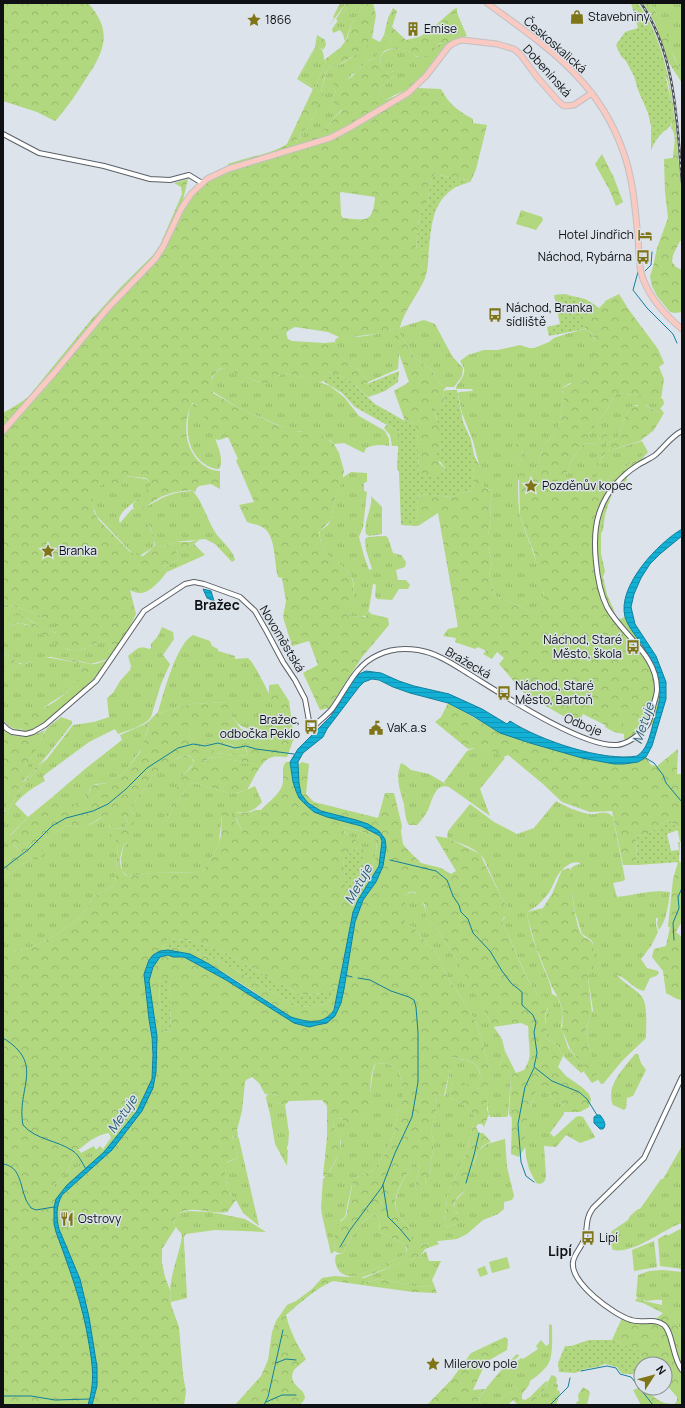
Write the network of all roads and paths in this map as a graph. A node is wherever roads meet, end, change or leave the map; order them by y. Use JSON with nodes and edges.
{"nodes":[{"id":1,"x":487,"y":3,"type":"edge"},
{"id":2,"x":592,"y":93,"type":"junction"},
{"id":3,"x":3,"y":134,"type":"edge"},
{"id":4,"x":202,"y":183,"type":"junction"},
{"id":5,"x":682,"y":329,"type":"edge"},
{"id":6,"x":3,"y":431,"type":"edge"},
{"id":7,"x":682,"y":431,"type":"edge"},
{"id":8,"x":502,"y":695,"type":"joint"},
{"id":9,"x":3,"y":725,"type":"edge"},
{"id":10,"x":313,"y":727,"type":"joint"},
{"id":11,"x":682,"y":1076,"type":"edge"},
{"id":12,"x":682,"y":1370,"type":"edge"}],
"edges":[{"from":1,"to":2,"type":"main road","name":"Českoskalická"},
{"from":2,"to":4,"type":"main road","name":"Dobenínská"},
{"from":2,"to":5,"type":"main road","name":"Českoskalická"},
{"from":3,"to":4,"type":"street"},
{"from":4,"to":6,"type":"main road"},
{"from":7,"to":8,"type":"street","name":"Odboje"},
{"from":8,"to":10,"type":"street","name":"Bražecká"},
{"from":9,"to":10,"type":"street","name":"Novoměstská"},
{"from":11,"to":12,"type":"street"}]}
